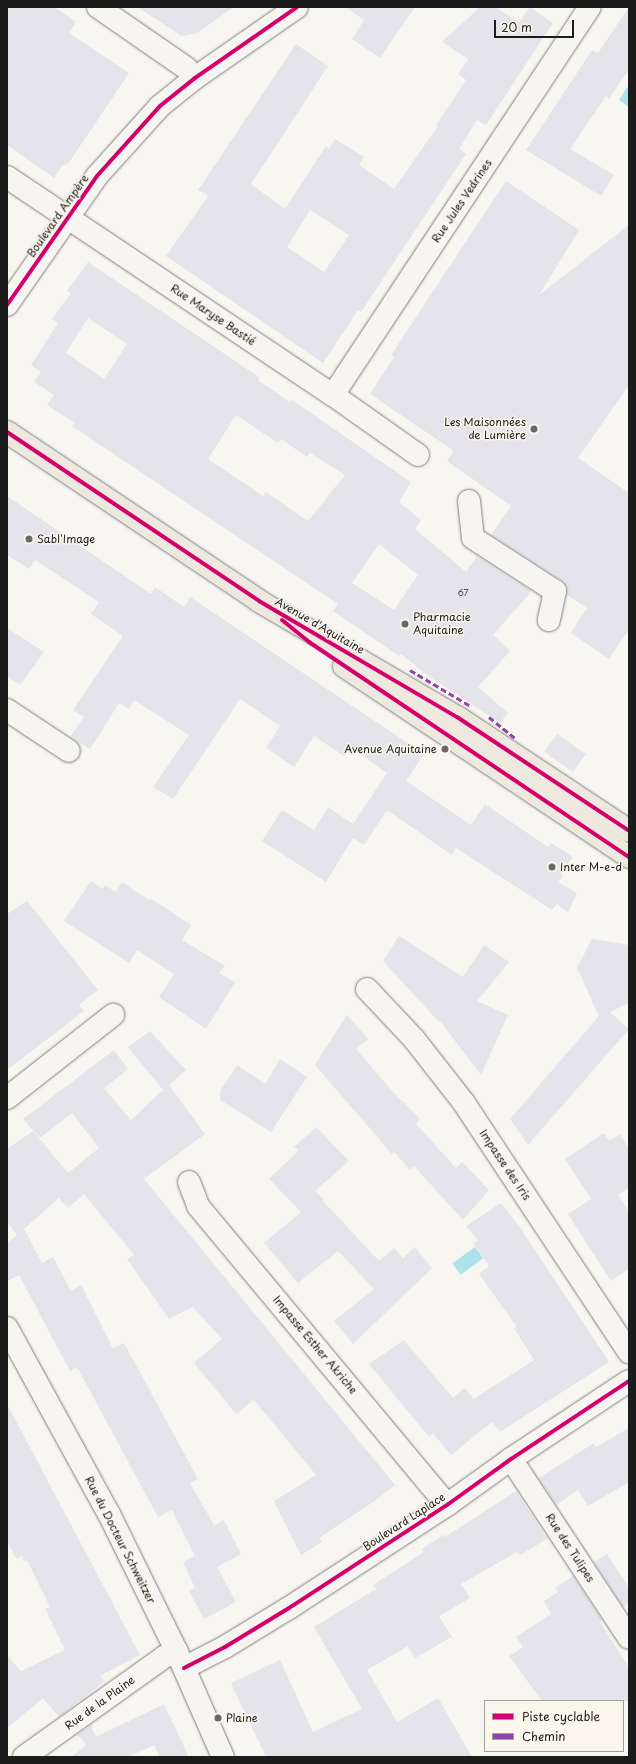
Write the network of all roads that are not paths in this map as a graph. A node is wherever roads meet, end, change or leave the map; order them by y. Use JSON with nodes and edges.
{"nodes":[{"id":1,"x":98,"y":7,"type":"edge"},
{"id":2,"x":297,"y":7,"type":"edge"},
{"id":3,"x":590,"y":7,"type":"edge"},
{"id":4,"x":195,"y":78,"type":"junction"},
{"id":5,"x":7,"y":177,"type":"edge"},
{"id":6,"x":68,"y":218,"type":"junction"},
{"id":7,"x":7,"y":306,"type":"edge"},
{"id":8,"x":333,"y":396,"type":"junction"},
{"id":9,"x":7,"y":432,"type":"edge"},
{"id":10,"x":418,"y":455,"type":"dead end"},
{"id":11,"x":469,"y":501,"type":"dead end"},
{"id":12,"x":259,"y":601,"type":"junction"},
{"id":13,"x":549,"y":620,"type":"dead end"},
{"id":14,"x":7,"y":710,"type":"edge"},
{"id":15,"x":69,"y":752,"type":"dead end"},
{"id":16,"x":629,"y":831,"type":"edge"},
{"id":17,"x":629,"y":857,"type":"edge"},
{"id":18,"x":367,"y":988,"type":"dead end"},
{"id":19,"x":112,"y":1015,"type":"dead end"},
{"id":20,"x":7,"y":1098,"type":"edge"},
{"id":21,"x":189,"y":1182,"type":"dead end"},
{"id":22,"x":7,"y":1328,"type":"edge"},
{"id":23,"x":629,"y":1352,"type":"edge"},
{"id":24,"x":629,"y":1381,"type":"edge"},
{"id":25,"x":512,"y":1459,"type":"junction"},
{"id":26,"x":447,"y":1505,"type":"junction"},
{"id":27,"x":629,"y":1638,"type":"edge"},
{"id":28,"x":180,"y":1659,"type":"junction"},
{"id":29,"x":24,"y":1757,"type":"edge"},
{"id":30,"x":222,"y":1757,"type":"edge"}],
"edges":[{"from":1,"to":4,"type":"street"},
{"from":2,"to":4,"type":"street","name":"Boulevard Ampère"},
{"from":3,"to":8,"type":"street","name":"Rue Jules Vedrines"},
{"from":4,"to":6,"type":"street","name":"Boulevard Ampère"},
{"from":5,"to":6,"type":"street","name":"Rue Maryse Bastié"},
{"from":6,"to":7,"type":"street","name":"Boulevard Ampère"},
{"from":6,"to":8,"type":"street","name":"Rue Maryse Bastié"},
{"from":8,"to":10,"type":"street","name":"Rue Maryse Bastié"},
{"from":9,"to":12,"type":"main road"},
{"from":11,"to":13,"type":"street"},
{"from":12,"to":16,"type":"main road","name":"Avenue d'Aquitaine"},
{"from":12,"to":17,"type":"main road","name":"Avenue d'Aquitaine"},
{"from":14,"to":15,"type":"street"},
{"from":18,"to":23,"type":"street","name":"Impasse des Iris"},
{"from":19,"to":20,"type":"street"},
{"from":21,"to":26,"type":"street","name":"Impasse Esther Akriche"},
{"from":22,"to":28,"type":"street","name":"Rue du Docteur Schweitzer"},
{"from":24,"to":25,"type":"street","name":"Boulevard Laplace"},
{"from":25,"to":26,"type":"street","name":"Boulevard Laplace"},
{"from":25,"to":27,"type":"street","name":"Rue des Tulipes"},
{"from":26,"to":28,"type":"street","name":"Boulevard Laplace"},
{"from":28,"to":29,"type":"street","name":"Rue de la Plaine"},
{"from":28,"to":30,"type":"street","name":"Rue du Docteur Schweitzer"}]}
